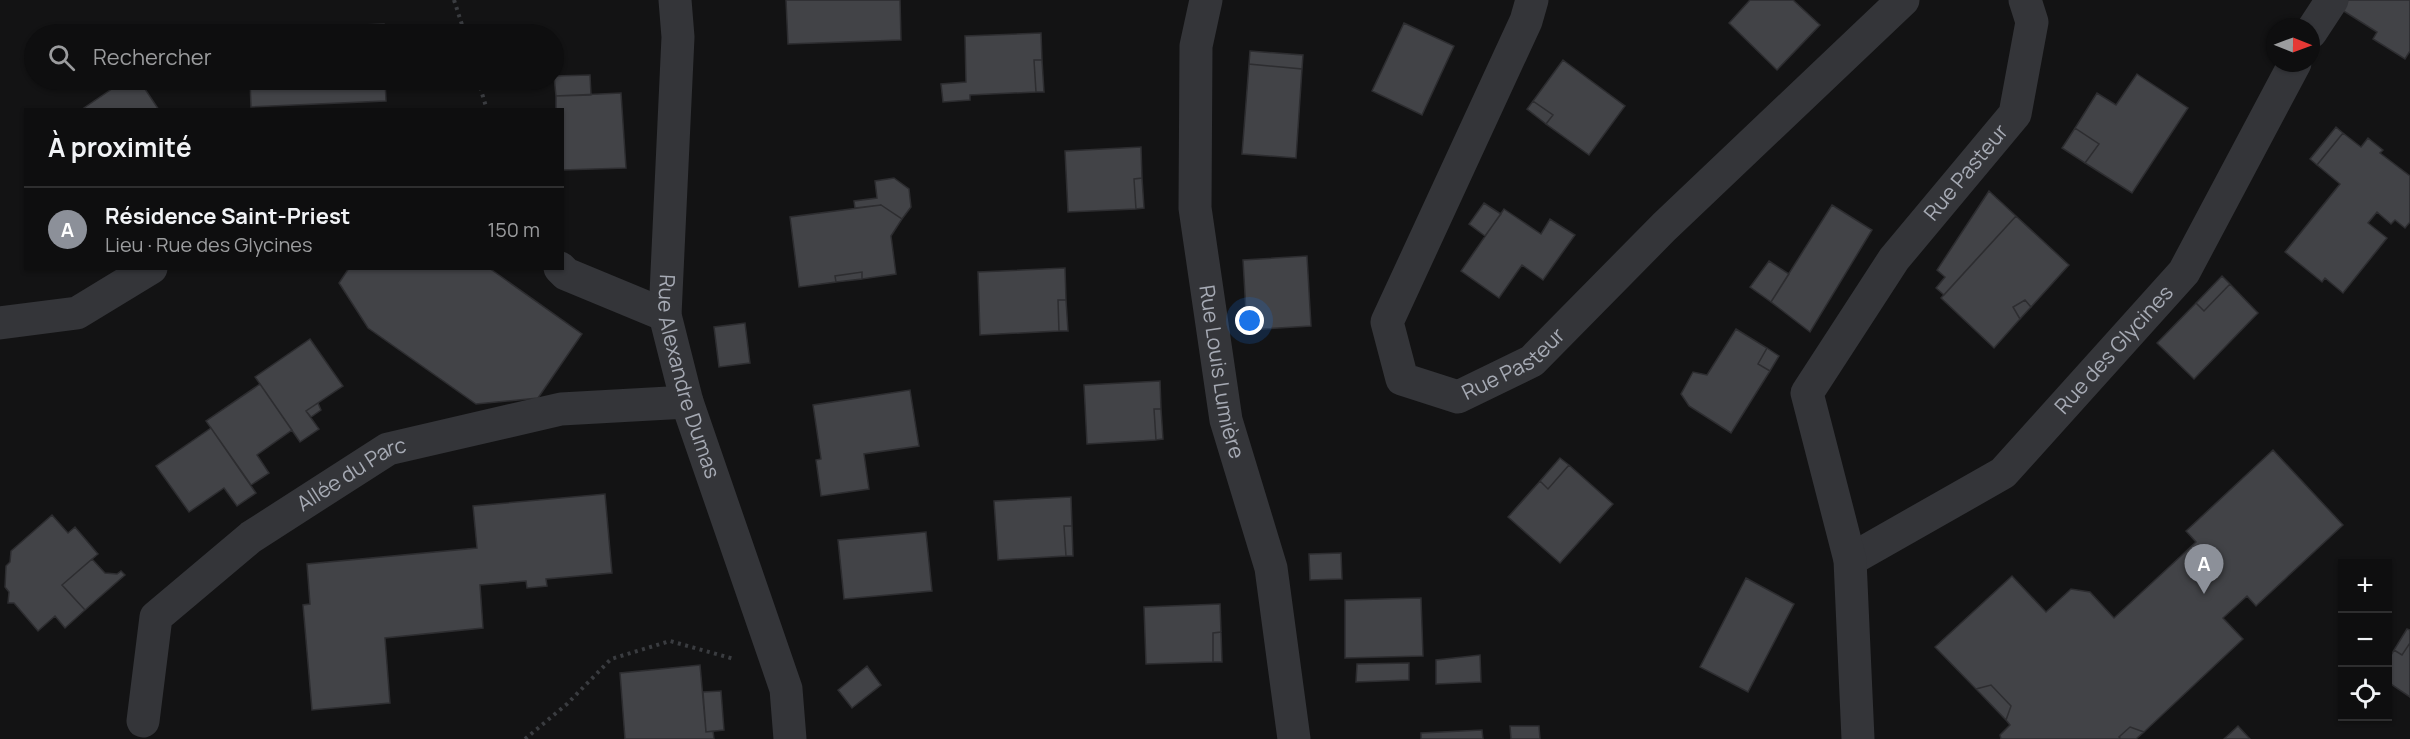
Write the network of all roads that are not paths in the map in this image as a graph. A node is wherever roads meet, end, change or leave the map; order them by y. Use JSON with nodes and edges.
{"nodes":[{"id":1,"x":675,"y":0,"type":"edge"},
{"id":2,"x":1206,"y":0,"type":"edge"},
{"id":3,"x":1532,"y":0,"type":"edge"},
{"id":4,"x":1902,"y":0,"type":"edge"},
{"id":5,"x":2025,"y":0,"type":"edge"},
{"id":6,"x":2332,"y":0,"type":"edge"},
{"id":7,"x":2320,"y":18,"type":"edge"},
{"id":8,"x":2290,"y":72,"type":"edge"},
{"id":9,"x":148,"y":270,"type":"edge"},
{"id":10,"x":562,"y":270,"type":"edge"},
{"id":11,"x":665,"y":315,"type":"junction"},
{"id":12,"x":0,"y":323,"type":"edge"},
{"id":13,"x":687,"y":402,"type":"junction"},
{"id":14,"x":1851,"y":560,"type":"junction"},
{"id":15,"x":143,"y":721,"type":"dead end"},
{"id":16,"x":790,"y":739,"type":"edge"},
{"id":17,"x":1294,"y":739,"type":"edge"},
{"id":18,"x":1858,"y":739,"type":"edge"}],
"edges":[{"from":1,"to":11,"type":"street","name":"Rue Alexandre Dumas"},
{"from":2,"to":17,"type":"street","name":"Rue Louis Lumière"},
{"from":3,"to":4,"type":"street","name":"Rue Pasteur"},
{"from":5,"to":14,"type":"street","name":"Rue Pasteur"},
{"from":6,"to":7,"type":"street"},
{"from":8,"to":14,"type":"street","name":"Rue des Glycines"},
{"from":9,"to":12,"type":"street"},
{"from":10,"to":11,"type":"street"},
{"from":11,"to":13,"type":"street","name":"Rue Alexandre Dumas"},
{"from":13,"to":15,"type":"street","name":"Allée du Parc"},
{"from":13,"to":16,"type":"street","name":"Rue Alexandre Dumas"},
{"from":14,"to":18,"type":"street","name":"Rue Pasteur"}]}
